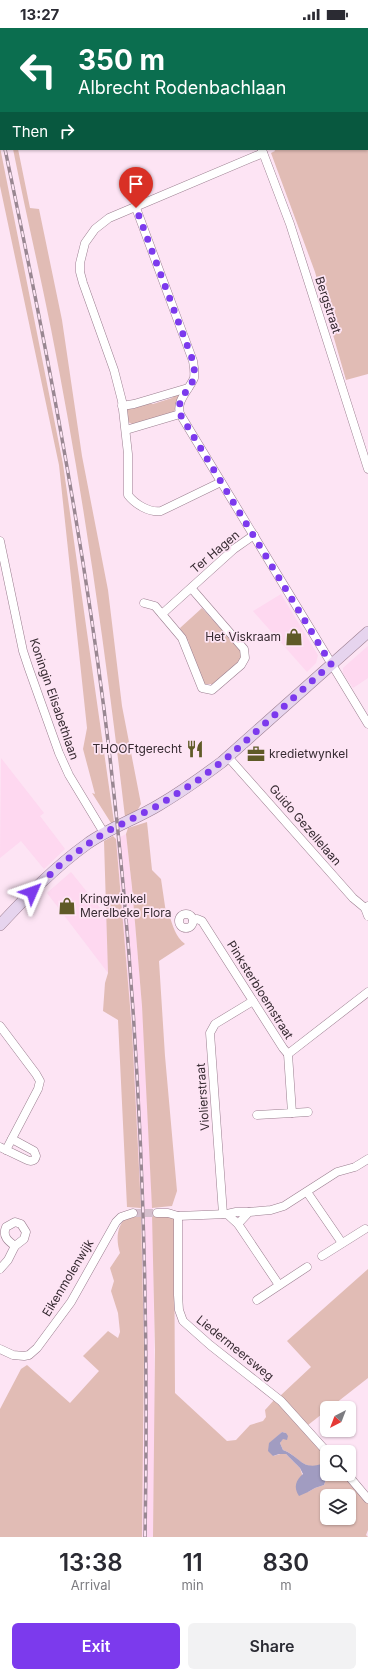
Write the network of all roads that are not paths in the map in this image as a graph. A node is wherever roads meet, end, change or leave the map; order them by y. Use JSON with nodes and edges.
{"nodes":[{"id":1,"x":262,"y":151,"type":"edge"},
{"id":2,"x":136,"y":208,"type":"junction"},
{"id":3,"x":188,"y":388,"type":"junction"},
{"id":4,"x":122,"y":406,"type":"junction"},
{"id":5,"x":179,"y":410,"type":"junction"},
{"id":6,"x":126,"y":430,"type":"junction"},
{"id":7,"x":368,"y":469,"type":"edge"},
{"id":8,"x":221,"y":482,"type":"junction"},
{"id":9,"x":254,"y":535,"type":"junction"},
{"id":10,"x":0,"y":543,"type":"edge"},
{"id":11,"x":192,"y":589,"type":"junction"},
{"id":12,"x":144,"y":604,"type":"dead end"},
{"id":13,"x":162,"y":614,"type":"junction"},
{"id":14,"x":368,"y":632,"type":"edge"},
{"id":15,"x":331,"y":664,"type":"junction"},
{"id":16,"x":368,"y":724,"type":"edge"},
{"id":17,"x":228,"y":757,"type":"junction"},
{"id":18,"x":104,"y":833,"type":"junction"},
{"id":19,"x":366,"y":907,"type":"edge"},
{"id":20,"x":368,"y":916,"type":"edge"},
{"id":21,"x":193,"y":920,"type":"dead end"},
{"id":22,"x":0,"y":925,"type":"edge"},
{"id":23,"x":368,"y":992,"type":"edge"},
{"id":24,"x":253,"y":1001,"type":"junction"},
{"id":25,"x":0,"y":1026,"type":"edge"},
{"id":26,"x":288,"y":1054,"type":"junction"},
{"id":27,"x":292,"y":1112,"type":"junction"},
{"id":28,"x":308,"y":1112,"type":"dead end"},
{"id":29,"x":257,"y":1115,"type":"dead end"},
{"id":30,"x":12,"y":1139,"type":"junction"},
{"id":31,"x":3,"y":1148,"type":"edge"},
{"id":32,"x":368,"y":1159,"type":"edge"},
{"id":33,"x":307,"y":1192,"type":"junction"},
{"id":34,"x":249,"y":1212,"type":"junction"},
{"id":35,"x":133,"y":1213,"type":"tunnel mouth"},
{"id":36,"x":157,"y":1213,"type":"tunnel mouth"},
{"id":37,"x":225,"y":1214,"type":"junction"},
{"id":38,"x":178,"y":1216,"type":"junction"},
{"id":39,"x":238,"y":1224,"type":"junction"},
{"id":40,"x":365,"y":1229,"type":"dead end"},
{"id":41,"x":3,"y":1238,"type":"edge"},
{"id":42,"x":342,"y":1243,"type":"junction"},
{"id":43,"x":15,"y":1246,"type":"junction"},
{"id":44,"x":322,"y":1256,"type":"dead end"},
{"id":45,"x":307,"y":1267,"type":"dead end"},
{"id":46,"x":0,"y":1269,"type":"edge"},
{"id":47,"x":279,"y":1285,"type":"junction"},
{"id":48,"x":257,"y":1300,"type":"dead end"},
{"id":49,"x":0,"y":1349,"type":"edge"},
{"id":50,"x":321,"y":1445,"type":"edge"},
{"id":51,"x":353,"y":1481,"type":"edge"},
{"id":52,"x":368,"y":1499,"type":"edge"}],
"edges":[{"from":1,"to":2,"type":"street"},
{"from":1,"to":7,"type":"street","name":"Bergstraat"},
{"from":2,"to":3,"type":"street"},
{"from":2,"to":4,"type":"street"},
{"from":3,"to":4,"type":"street"},
{"from":3,"to":5,"type":"street"},
{"from":4,"to":6,"type":"street"},
{"from":5,"to":6,"type":"street"},
{"from":5,"to":8,"type":"street"},
{"from":6,"to":8,"type":"street"},
{"from":8,"to":9,"type":"street"},
{"from":9,"to":11,"type":"street","name":"Ter Hagen"},
{"from":9,"to":15,"type":"street"},
{"from":10,"to":18,"type":"street","name":"Koningin Elisabethlaan"},
{"from":11,"to":13,"type":"street","name":"Ter Hagen"},
{"from":11,"to":13,"type":"street","name":"Ter Hagen"},
{"from":12,"to":13,"type":"street","name":"Ter Hagen"},
{"from":14,"to":15,"type":"main road"},
{"from":15,"to":16,"type":"street"},
{"from":15,"to":17,"type":"main road"},
{"from":17,"to":18,"type":"main road"},
{"from":17,"to":19,"type":"street","name":"Guido Gezellelaan"},
{"from":18,"to":22,"type":"main road"},
{"from":19,"to":20,"type":"street","name":"Guido Gezellelaan"},
{"from":21,"to":24,"type":"street","name":"Pinksterbloemstraat"},
{"from":23,"to":26,"type":"street","name":"Pinksterbloemstraat"},
{"from":24,"to":26,"type":"street","name":"Pinksterbloemstraat"},
{"from":24,"to":37,"type":"street","name":"Violierstraat"},
{"from":25,"to":30,"type":"street"},
{"from":26,"to":27,"type":"street"},
{"from":27,"to":28,"type":"street"},
{"from":27,"to":29,"type":"street"},
{"from":30,"to":31,"type":"street"},
{"from":30,"to":31,"type":"street"},
{"from":32,"to":33,"type":"street"},
{"from":33,"to":34,"type":"street"},
{"from":33,"to":42,"type":"street"},
{"from":34,"to":37,"type":"street"},
{"from":34,"to":39,"type":"street"},
{"from":35,"to":49,"type":"street","name":"Eikenmolenwijk"},
{"from":36,"to":38,"type":"street"},
{"from":37,"to":38,"type":"street"},
{"from":37,"to":39,"type":"street"},
{"from":38,"to":50,"type":"street","name":"Liedermeersweg"},
{"from":39,"to":47,"type":"street"},
{"from":40,"to":42,"type":"street"},
{"from":41,"to":43,"type":"street"},
{"from":41,"to":43,"type":"street"},
{"from":42,"to":44,"type":"street"},
{"from":43,"to":46,"type":"street"},
{"from":45,"to":47,"type":"street"},
{"from":47,"to":48,"type":"street"},
{"from":51,"to":52,"type":"street"}]}
